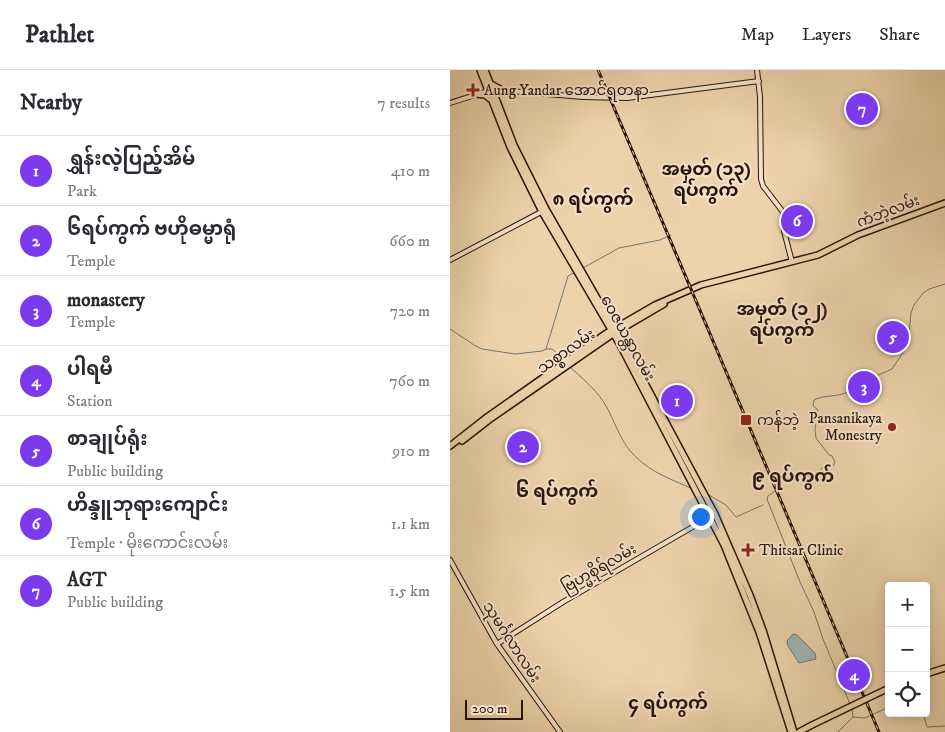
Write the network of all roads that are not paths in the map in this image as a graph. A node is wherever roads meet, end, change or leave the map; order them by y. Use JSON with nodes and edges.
{"nodes":[{"id":1,"x":480,"y":70,"type":"edge"},
{"id":2,"x":485,"y":70,"type":"edge"},
{"id":3,"x":757,"y":70,"type":"edge"},
{"id":4,"x":759,"y":82,"type":"junction"},
{"id":5,"x":487,"y":83,"type":"junction"},
{"id":6,"x":490,"y":90,"type":"junction"},
{"id":7,"x":502,"y":90,"type":"junction"},
{"id":8,"x":476,"y":94,"type":"junction"},
{"id":9,"x":493,"y":99,"type":"junction"},
{"id":10,"x":450,"y":104,"type":"edge"},
{"id":11,"x":945,"y":203,"type":"edge"},
{"id":12,"x":544,"y":210,"type":"junction"},
{"id":13,"x":841,"y":243,"type":"joint"},
{"id":14,"x":450,"y":260,"type":"edge"},
{"id":15,"x":792,"y":262,"type":"junction"},
{"id":16,"x":607,"y":320,"type":"junction"},
{"id":17,"x":621,"y":326,"type":"junction"},
{"id":18,"x":613,"y":331,"type":"junction"},
{"id":19,"x":606,"y":336,"type":"junction"},
{"id":20,"x":621,"y":344,"type":"junction"},
{"id":21,"x":450,"y":446,"type":"edge"},
{"id":22,"x":450,"y":451,"type":"edge"},
{"id":23,"x":712,"y":516,"type":"junction"},
{"id":24,"x":450,"y":560,"type":"edge"},
{"id":25,"x":496,"y":644,"type":"junction"},
{"id":26,"x":945,"y":668,"type":"edge"},
{"id":27,"x":930,"y":673,"type":"edge"},
{"id":28,"x":885,"y":690,"type":"edge"},
{"id":29,"x":794,"y":731,"type":"edge"},
{"id":30,"x":560,"y":732,"type":"edge"}],
"edges":[{"from":1,"to":5,"type":"main road","name":"ဝေဇယန္တာလမ်း"},
{"from":2,"to":5,"type":"main road","name":"ဝေဇယန္တာလမ်း"},
{"from":3,"to":4,"type":"main road"},
{"from":4,"to":7,"type":"main road"},
{"from":4,"to":15,"type":"main road"},
{"from":5,"to":6,"type":"main road","name":"ဝေဇယန္တာလမ်း"},
{"from":5,"to":7,"type":"main road"},
{"from":5,"to":8,"type":"main road"},
{"from":6,"to":7,"type":"main road"},
{"from":6,"to":8,"type":"main road"},
{"from":6,"to":9,"type":"main road","name":"ဝေဇယန္တာလမ်း"},
{"from":7,"to":9,"type":"main road"},
{"from":8,"to":9,"type":"main road"},
{"from":8,"to":10,"type":"main road"},
{"from":9,"to":12,"type":"main road","name":"ဝေဇယန္တာလမ်း"},
{"from":11,"to":13,"type":"main road","name":"ကံဘဲ့လမ်း"},
{"from":12,"to":14,"type":"main road"},
{"from":12,"to":16,"type":"main road","name":"ဝေဇယန္တာလမ်း"},
{"from":13,"to":15,"type":"main road","name":"သစ္စာလမ်း"},
{"from":15,"to":17,"type":"main road","name":"သစ္စာလမ်း"},
{"from":16,"to":17,"type":"main road"},
{"from":16,"to":18,"type":"main road","name":"ဝေဇယန္တာလမ်း"},
{"from":16,"to":19,"type":"main road"},
{"from":17,"to":18,"type":"main road","name":"သစ္စာလမ်း"},
{"from":17,"to":20,"type":"main road"},
{"from":18,"to":19,"type":"main road","name":"သစ္စာလမ်း"},
{"from":18,"to":20,"type":"main road","name":"ဝေဇယန္တာလမ်း"},
{"from":19,"to":20,"type":"main road"},
{"from":19,"to":21,"type":"main road","name":"သစ္စာလမ်း"},
{"from":19,"to":22,"type":"main road","name":"သစ္စာလမ်း"},
{"from":20,"to":23,"type":"main road","name":"ဝေဇယန္တာလမ်း"},
{"from":23,"to":25,"type":"main road","name":"ဗြဟ္မစိုရ်လမ်း"},
{"from":23,"to":29,"type":"main road","name":"ဝေဇယန္တာလမ်း"},
{"from":24,"to":25,"type":"main road","name":"သုမင်္ဂလာလမ်း"},
{"from":25,"to":30,"type":"main road","name":"သုမင်္ဂလာလမ်း"},
{"from":26,"to":27,"type":"main road"},
{"from":28,"to":29,"type":"main road","bridge":true}]}
